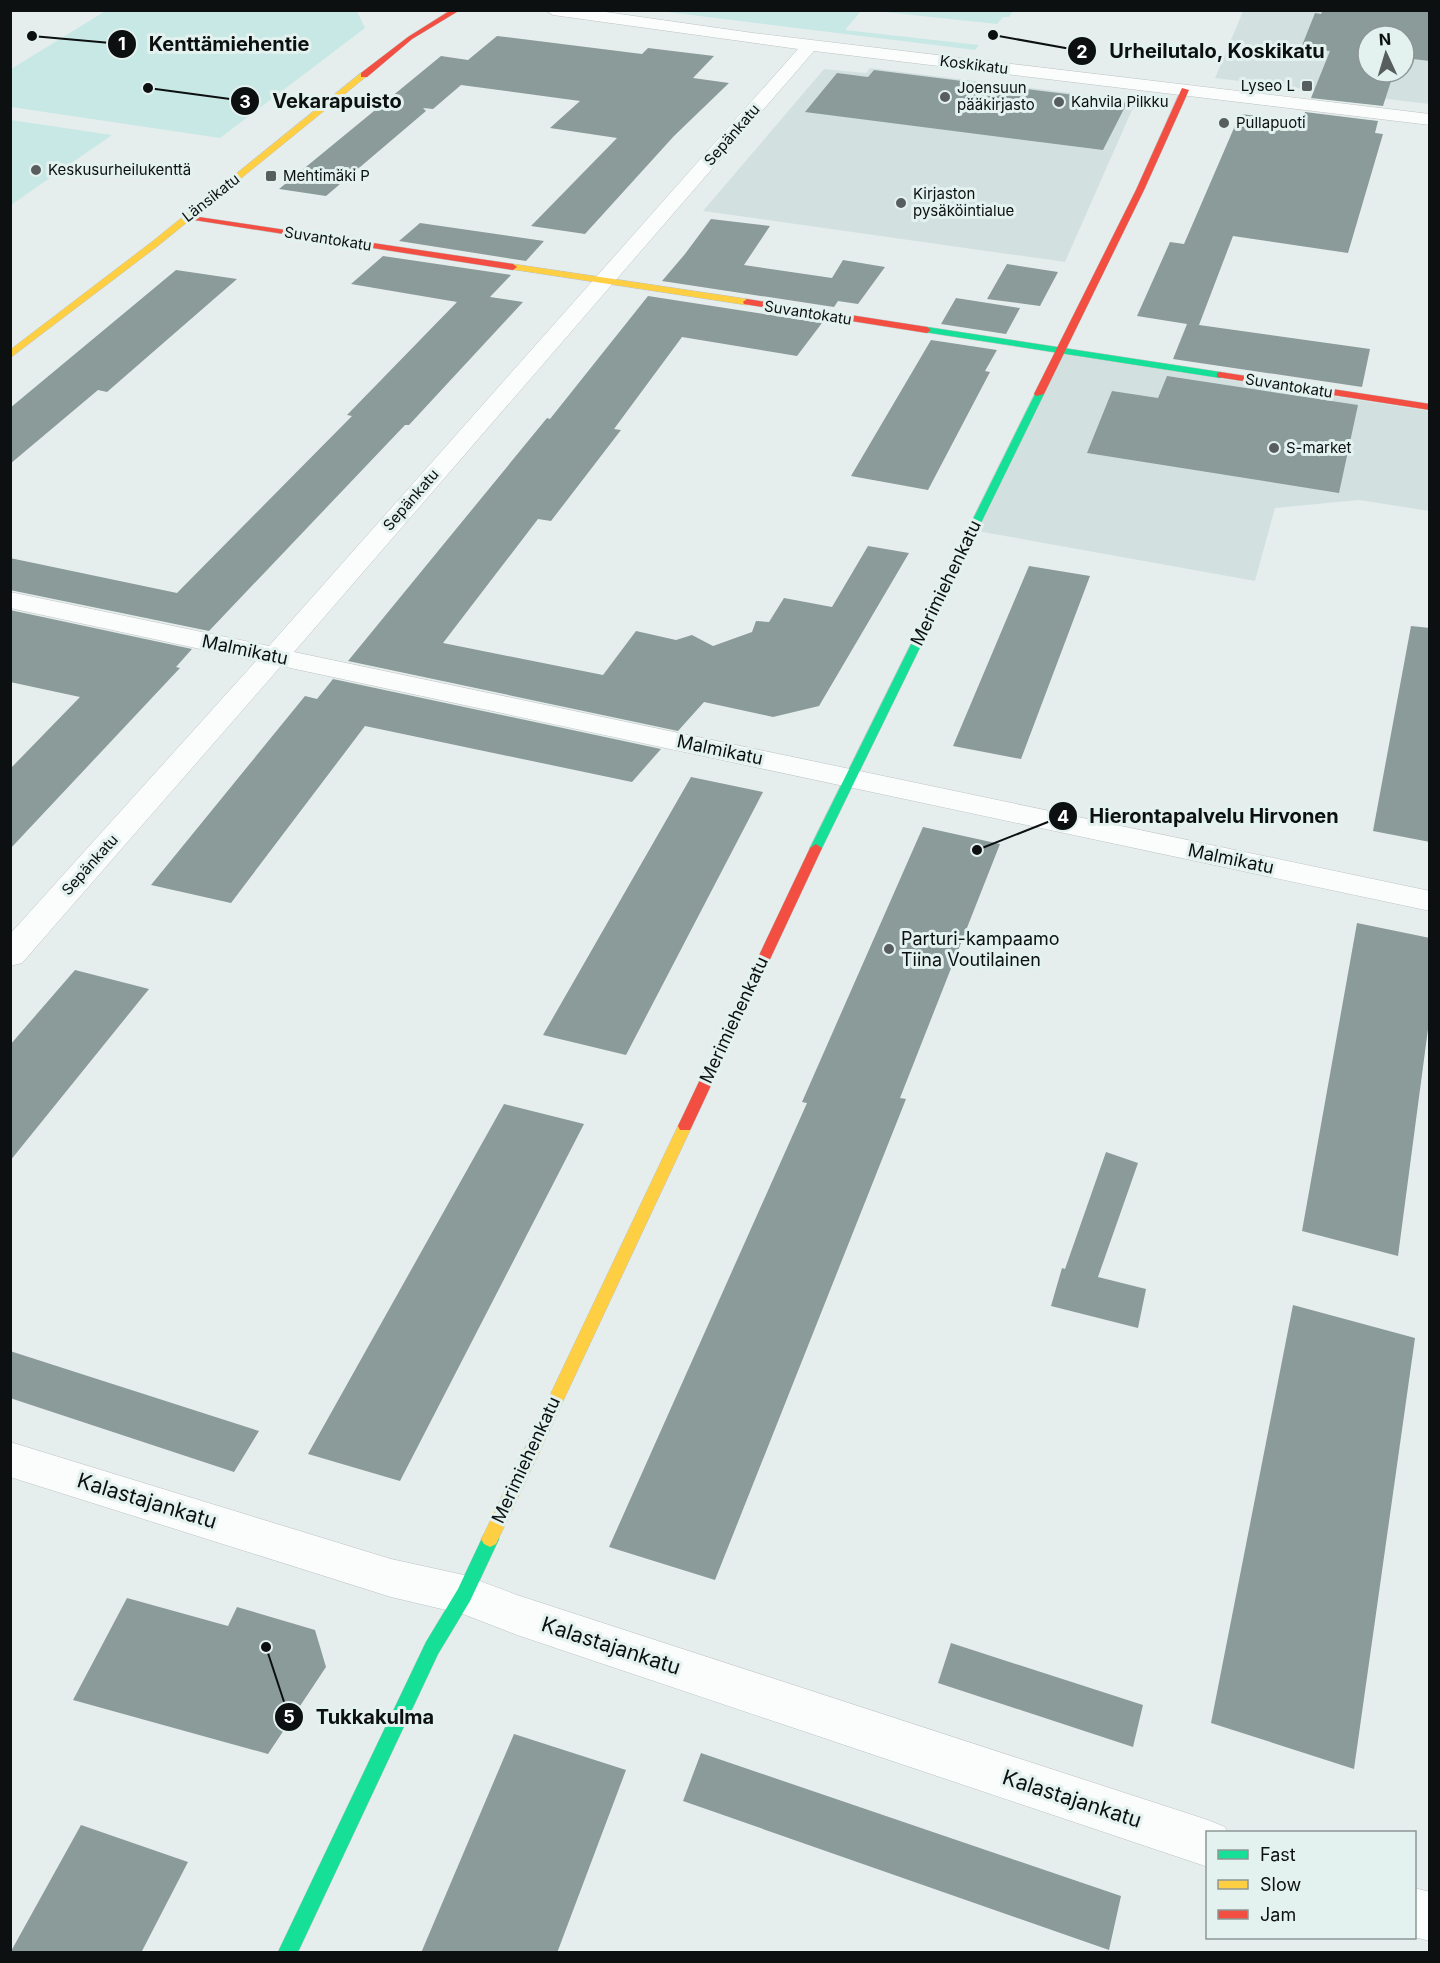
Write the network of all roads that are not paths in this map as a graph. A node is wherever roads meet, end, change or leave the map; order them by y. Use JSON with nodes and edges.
{"nodes":[{"id":1,"x":457,"y":10,"type":"edge"},
{"id":2,"x":553,"y":10,"type":"edge"},
{"id":3,"x":422,"y":12,"type":"dead end"},
{"id":4,"x":581,"y":13,"type":"edge"},
{"id":5,"x":410,"y":38,"type":"junction"},
{"id":6,"x":810,"y":45,"type":"junction"},
{"id":7,"x":1185,"y":90,"type":"junction"},
{"id":8,"x":1430,"y":120,"type":"edge"},
{"id":9,"x":188,"y":217,"type":"junction"},
{"id":10,"x":603,"y":281,"type":"junction"},
{"id":11,"x":1060,"y":352,"type":"junction"},
{"id":12,"x":10,"y":355,"type":"edge"},
{"id":13,"x":1430,"y":407,"type":"edge"},
{"id":14,"x":10,"y":600,"type":"edge"},
{"id":15,"x":275,"y":656,"type":"junction"},
{"id":16,"x":849,"y":778,"type":"junction"},
{"id":17,"x":1430,"y":901,"type":"edge"},
{"id":18,"x":10,"y":955,"type":"edge"},
{"id":19,"x":10,"y":1459,"type":"edge"},
{"id":20,"x":464,"y":1595,"type":"junction"},
{"id":21,"x":1206,"y":1843,"type":"edge"},
{"id":22,"x":288,"y":1953,"type":"edge"}],
"edges":[{"from":1,"to":5,"type":"street","name":"Länsikatu"},
{"from":2,"to":4,"type":"street","name":"Koskikatu"},
{"from":3,"to":5,"type":"street","name":"Länsikatu"},
{"from":4,"to":6,"type":"street","name":"Koskikatu"},
{"from":5,"to":9,"type":"street","name":"Länsikatu"},
{"from":6,"to":7,"type":"street","name":"Koskikatu"},
{"from":6,"to":10,"type":"street","name":"Sepänkatu"},
{"from":7,"to":8,"type":"street","name":"Koskikatu"},
{"from":7,"to":11,"type":"street","name":"Merimiehenkatu"},
{"from":9,"to":10,"type":"street","name":"Suvantokatu"},
{"from":9,"to":12,"type":"street","name":"Länsikatu"},
{"from":10,"to":11,"type":"street","name":"Suvantokatu"},
{"from":10,"to":15,"type":"street","name":"Sepänkatu"},
{"from":11,"to":13,"type":"street","name":"Suvantokatu"},
{"from":11,"to":16,"type":"street","name":"Merimiehenkatu"},
{"from":14,"to":15,"type":"street","name":"Malmikatu"},
{"from":15,"to":16,"type":"street","name":"Malmikatu"},
{"from":15,"to":18,"type":"street","name":"Sepänkatu"},
{"from":16,"to":17,"type":"street","name":"Malmikatu"},
{"from":16,"to":20,"type":"street","name":"Merimiehenkatu"},
{"from":19,"to":20,"type":"street","name":"Kalastajankatu"},
{"from":20,"to":21,"type":"street","name":"Kalastajankatu"},
{"from":20,"to":22,"type":"street","name":"Merimiehenkatu"}]}
